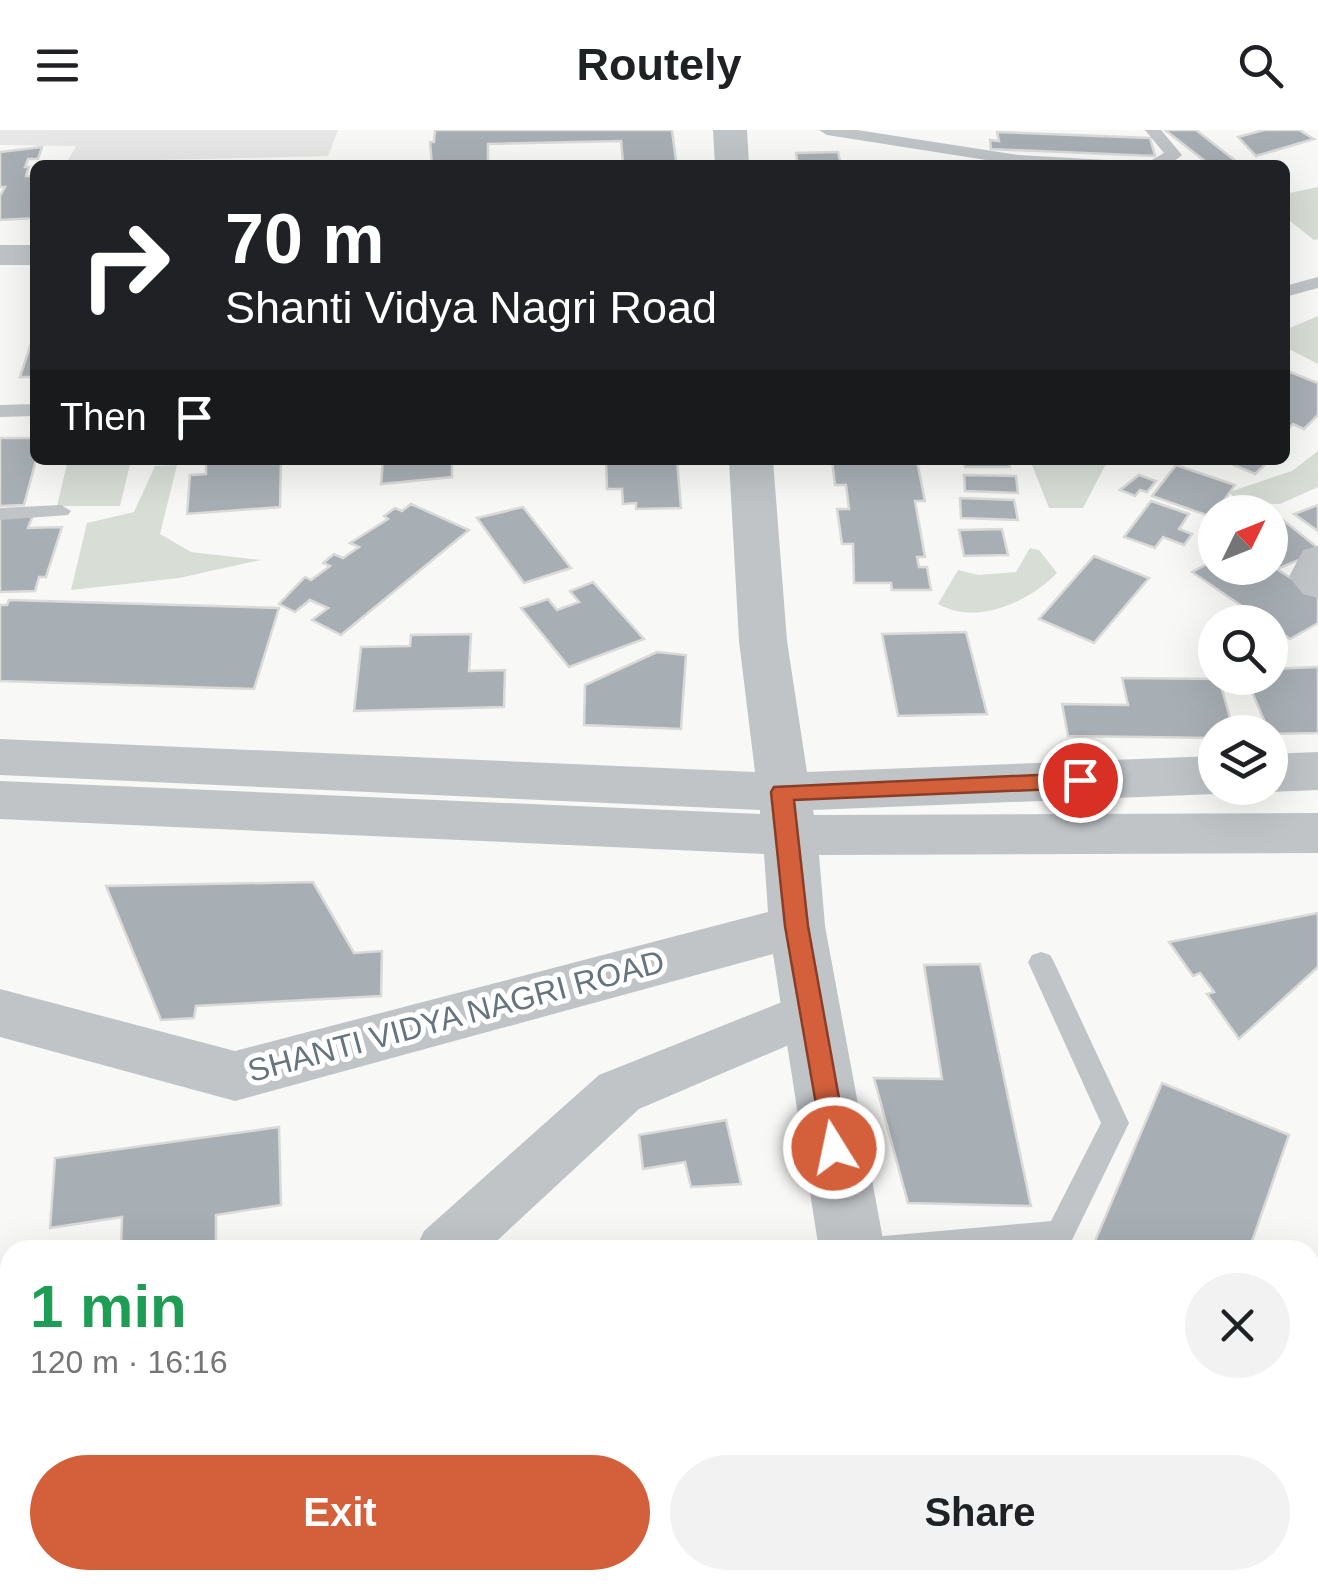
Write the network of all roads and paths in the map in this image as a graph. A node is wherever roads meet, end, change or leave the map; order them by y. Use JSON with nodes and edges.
{"nodes":[{"id":1,"x":730,"y":130,"type":"edge"},
{"id":2,"x":827,"y":130,"type":"edge"},
{"id":3,"x":900,"y":130,"type":"edge"},
{"id":4,"x":1154,"y":130,"type":"edge"},
{"id":5,"x":866,"y":137,"type":"junction"},
{"id":6,"x":732,"y":160,"type":"edge"},
{"id":7,"x":1018,"y":160,"type":"edge"},
{"id":8,"x":1162,"y":160,"type":"edge"},
{"id":9,"x":30,"y":254,"type":"edge"},
{"id":10,"x":0,"y":255,"type":"edge"},
{"id":11,"x":1318,"y":282,"type":"edge"},
{"id":12,"x":1290,"y":290,"type":"edge"},
{"id":13,"x":30,"y":410,"type":"edge"},
{"id":14,"x":0,"y":411,"type":"edge"},
{"id":15,"x":751,"y":465,"type":"edge"},
{"id":16,"x":61,"y":511,"type":"dead end"},
{"id":17,"x":0,"y":514,"type":"edge"},
{"id":18,"x":1318,"y":558,"type":"edge"},
{"id":19,"x":1318,"y":584,"type":"edge"},
{"id":20,"x":0,"y":757,"type":"edge"},
{"id":21,"x":1318,"y":771,"type":"edge"},
{"id":22,"x":1288,"y":772,"type":"edge"},
{"id":23,"x":1198,"y":777,"type":"edge"},
{"id":24,"x":264,"y":790,"type":"junction"},
{"id":25,"x":0,"y":800,"type":"edge"},
{"id":26,"x":786,"y":814,"type":"junction"},
{"id":27,"x":1318,"y":833,"type":"edge"},
{"id":28,"x":796,"y":926,"type":"junction"},
{"id":29,"x":1041,"y":962,"type":"dead end"},
{"id":30,"x":812,"y":1012,"type":"junction"},
{"id":31,"x":0,"y":1014,"type":"edge"},
{"id":32,"x":457,"y":1240,"type":"edge"},
{"id":33,"x":850,"y":1240,"type":"edge"},
{"id":34,"x":983,"y":1240,"type":"edge"}],
"edges":[{"from":1,"to":6,"type":"street"},
{"from":2,"to":5,"type":"lane"},
{"from":3,"to":5,"type":"lane"},
{"from":4,"to":8,"type":"lane"},
{"from":5,"to":7,"type":"lane"},
{"from":9,"to":10,"type":"street"},
{"from":11,"to":12,"type":"lane"},
{"from":13,"to":14,"type":"lane"},
{"from":15,"to":26,"type":"street"},
{"from":16,"to":17,"type":"lane"},
{"from":18,"to":19,"type":"street"},
{"from":20,"to":24,"type":"street"},
{"from":21,"to":22,"type":"street"},
{"from":23,"to":26,"type":"street"},
{"from":24,"to":25,"type":"street"},
{"from":24,"to":26,"type":"street"},
{"from":26,"to":27,"type":"street"},
{"from":26,"to":28,"type":"street"},
{"from":28,"to":30,"type":"street"},
{"from":28,"to":31,"type":"street","name":"SHANTI VIDYA NAGRI ROAD"},
{"from":29,"to":34,"type":"lane"},
{"from":30,"to":32,"type":"street"},
{"from":30,"to":33,"type":"street"}]}
